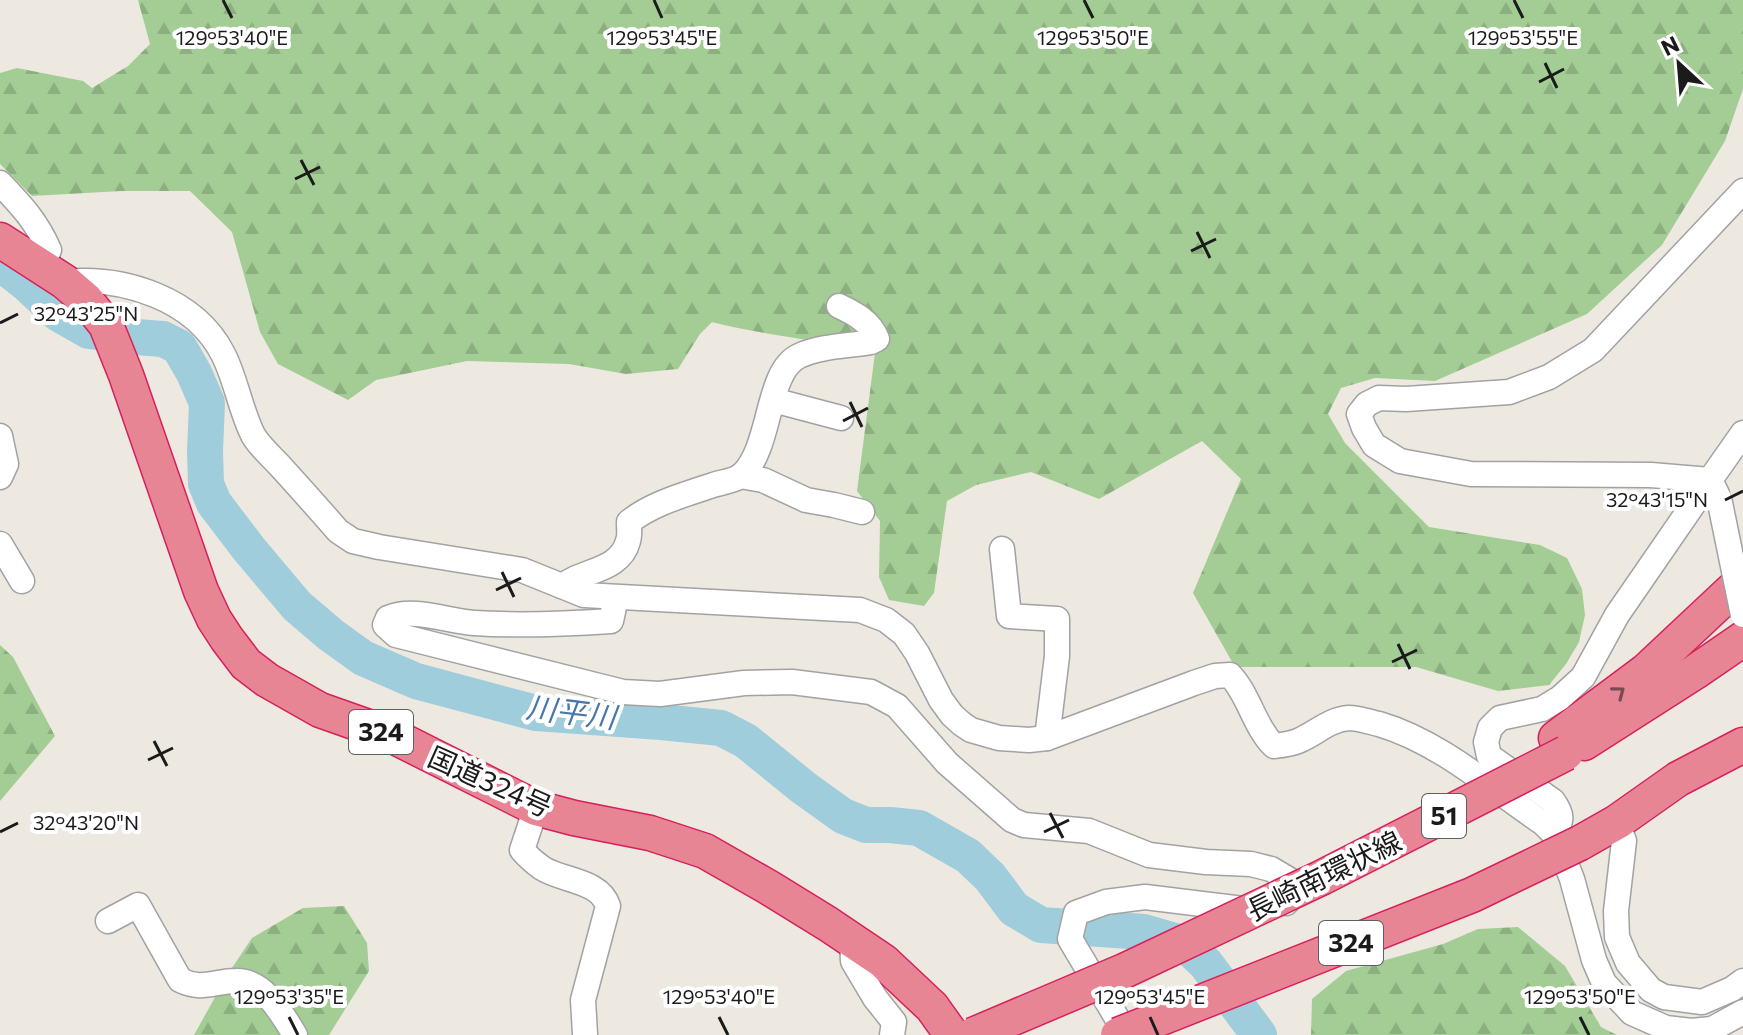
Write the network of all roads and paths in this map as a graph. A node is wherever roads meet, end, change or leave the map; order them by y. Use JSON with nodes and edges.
{"nodes":[{"id":1,"x":0,"y":183,"type":"edge"},
{"id":2,"x":1743,"y":191,"type":"edge"},
{"id":3,"x":2,"y":245,"type":"edge"},
{"id":4,"x":54,"y":274,"type":"junction"},
{"id":5,"x":839,"y":306,"type":"dead end"},
{"id":6,"x":773,"y":400,"type":"junction"},
{"id":7,"x":841,"y":418,"type":"dead end"},
{"id":8,"x":1743,"y":433,"type":"edge"},
{"id":9,"x":0,"y":436,"type":"edge"},
{"id":10,"x":740,"y":476,"type":"junction"},
{"id":11,"x":0,"y":477,"type":"edge"},
{"id":12,"x":1714,"y":489,"type":"junction"},
{"id":13,"x":862,"y":512,"type":"dead end"},
{"id":14,"x":0,"y":544,"type":"edge"},
{"id":15,"x":1002,"y":549,"type":"dead end"},
{"id":16,"x":1743,"y":580,"type":"edge"},
{"id":17,"x":22,"y":581,"type":"dead end"},
{"id":18,"x":562,"y":586,"type":"junction"},
{"id":19,"x":616,"y":598,"type":"junction"},
{"id":20,"x":1743,"y":615,"type":"edge"},
{"id":21,"x":1743,"y":639,"type":"edge"},
{"id":22,"x":1743,"y":648,"type":"edge"},
{"id":23,"x":1597,"y":735,"type":"junction"},
{"id":24,"x":1047,"y":738,"type":"junction"},
{"id":25,"x":1561,"y":745,"type":"junction"},
{"id":26,"x":1743,"y":745,"type":"edge"},
{"id":27,"x":536,"y":808,"type":"junction"},
{"id":28,"x":1617,"y":822,"type":"junction"},
{"id":29,"x":1567,"y":839,"type":"junction"},
{"id":30,"x":108,"y":921,"type":"dead end"},
{"id":31,"x":852,"y":940,"type":"junction"},
{"id":32,"x":1743,"y":981,"type":"edge"},
{"id":33,"x":1743,"y":1012,"type":"edge"},
{"id":34,"x":585,"y":1034,"type":"edge"},
{"id":35,"x":295,"y":1035,"type":"edge"},
{"id":36,"x":892,"y":1035,"type":"edge"},
{"id":37,"x":952,"y":1035,"type":"edge"},
{"id":38,"x":973,"y":1035,"type":"edge"},
{"id":39,"x":1118,"y":1035,"type":"edge"},
{"id":40,"x":1127,"y":1035,"type":"edge"}],
"edges":[{"from":1,"to":4,"type":"street"},
{"from":2,"to":12,"type":"street"},
{"from":3,"to":4,"type":"highway","name":"国道324号","number":"324"},
{"from":4,"to":18,"type":"street"},
{"from":4,"to":27,"type":"highway","name":"国道324号","number":"324"},
{"from":5,"to":6,"type":"street"},
{"from":6,"to":7,"type":"street"},
{"from":6,"to":10,"type":"street"},
{"from":8,"to":12,"type":"street"},
{"from":9,"to":11,"type":"street"},
{"from":10,"to":13,"type":"street"},
{"from":10,"to":18,"type":"street"},
{"from":12,"to":20,"type":"street","bridge":true},
{"from":12,"to":29,"type":"street"},
{"from":14,"to":17,"type":"street"},
{"from":15,"to":24,"type":"street"},
{"from":25,"to":16,"type":"highway","number":"51","one_way":true},
{"from":18,"to":19,"type":"street"},
{"from":19,"to":24,"type":"street"},
{"from":19,"to":40,"type":"street"},
{"from":21,"to":23,"type":"highway","number":"51"},
{"from":22,"to":23,"type":"highway","number":"51"},
{"from":23,"to":25,"type":"highway","number":"51"},
{"from":24,"to":29,"type":"street"},
{"from":25,"to":38,"type":"highway","name":"長崎南環状線","number":"51","bridge":true},
{"from":26,"to":28,"type":"highway","number":"324"},
{"from":27,"to":31,"type":"highway","name":"国道324号","number":"324"},
{"from":27,"to":34,"type":"street"},
{"from":28,"to":29,"type":"highway","number":"324"},
{"from":28,"to":32,"type":"street"},
{"from":29,"to":33,"type":"street"},
{"from":29,"to":39,"type":"highway","number":"324","bridge":true},
{"from":30,"to":35,"type":"street"},
{"from":31,"to":36,"type":"street"},
{"from":31,"to":37,"type":"highway","name":"国道324号","number":"324"}]}
